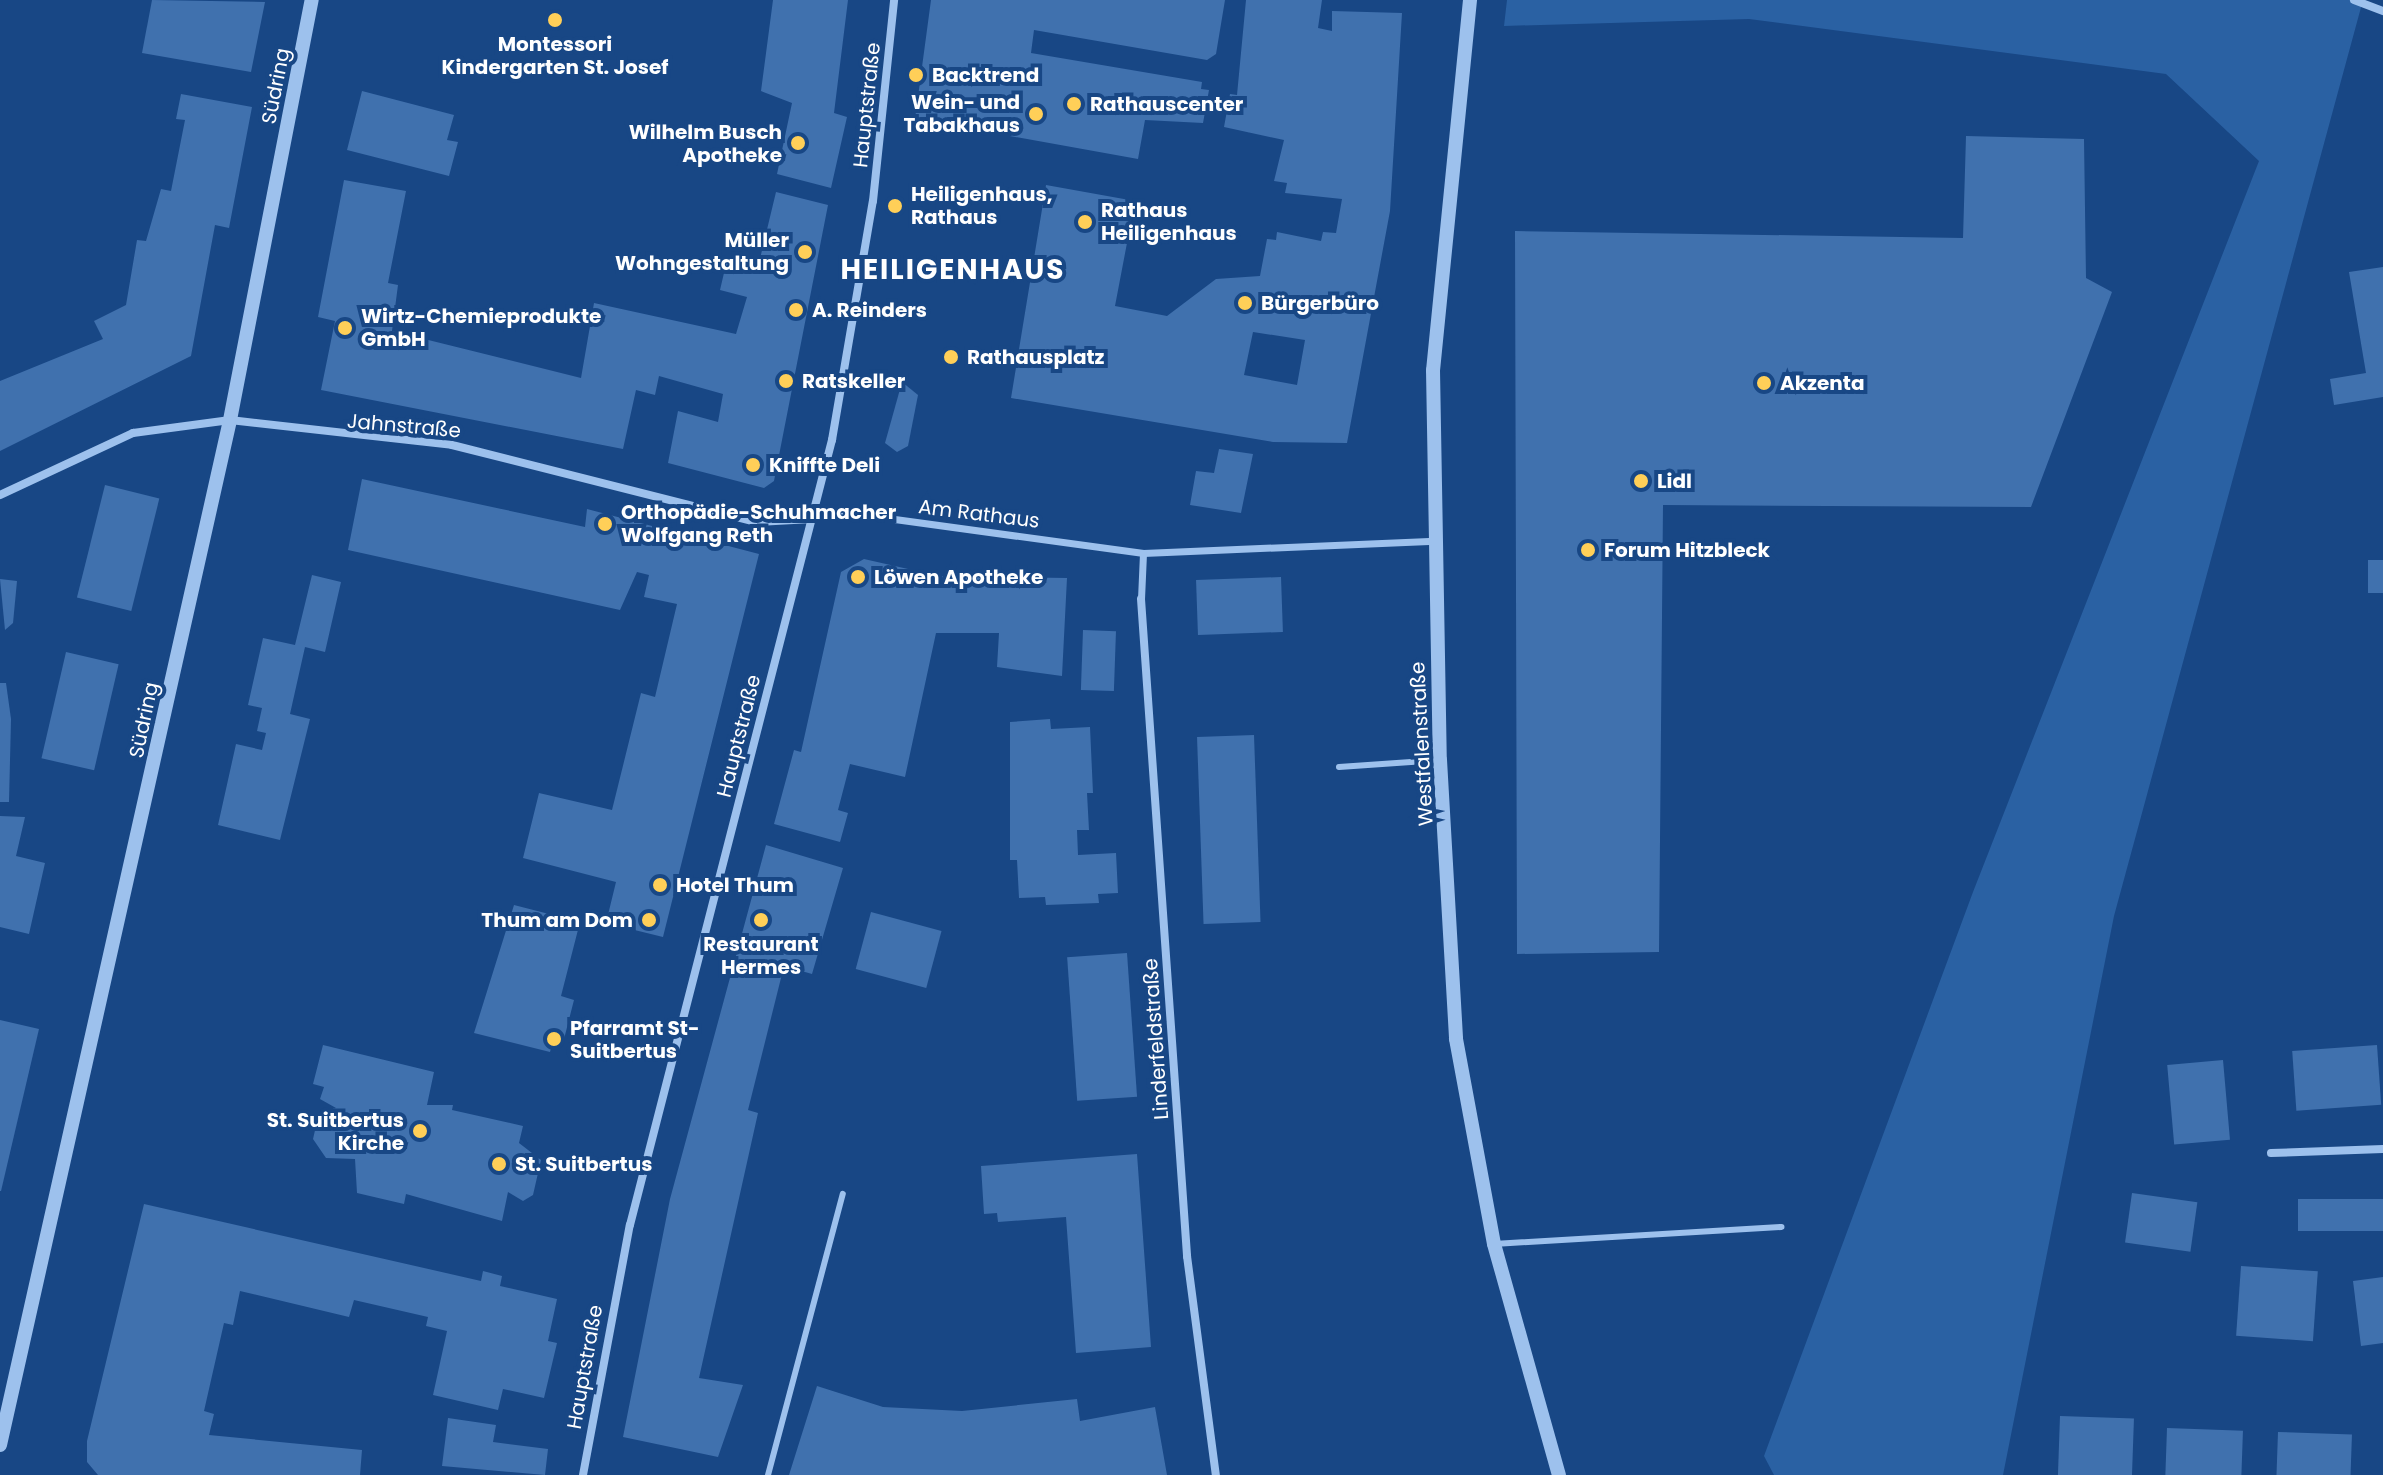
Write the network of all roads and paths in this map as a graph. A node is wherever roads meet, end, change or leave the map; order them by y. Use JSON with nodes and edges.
{"nodes":[{"id":1,"x":312,"y":0,"type":"edge"},
{"id":2,"x":894,"y":0,"type":"edge"},
{"id":3,"x":1470,"y":0,"type":"edge"},
{"id":4,"x":2354,"y":0,"type":"edge"},
{"id":5,"x":2383,"y":11,"type":"edge"},
{"id":6,"x":230,"y":420,"type":"junction"},
{"id":7,"x":0,"y":495,"type":"edge"},
{"id":8,"x":812,"y":519,"type":"junction"},
{"id":9,"x":1435,"y":541,"type":"junction"},
{"id":10,"x":1143,"y":553,"type":"junction"},
{"id":11,"x":1141,"y":599,"type":"joint"},
{"id":12,"x":1440,"y":760,"type":"junction"},
{"id":13,"x":1339,"y":767,"type":"dead end"},
{"id":14,"x":2383,"y":1149,"type":"edge"},
{"id":15,"x":2271,"y":1153,"type":"dead end"},
{"id":16,"x":843,"y":1194,"type":"dead end"},
{"id":17,"x":1781,"y":1227,"type":"dead end"},
{"id":18,"x":1494,"y":1244,"type":"junction"},
{"id":19,"x":0,"y":1445,"type":"edge"},
{"id":20,"x":583,"y":1475,"type":"edge"},
{"id":21,"x":768,"y":1475,"type":"edge"},
{"id":22,"x":1216,"y":1475,"type":"edge"},
{"id":23,"x":1559,"y":1475,"type":"edge"}],
"edges":[{"from":1,"to":6,"type":"street","name":"Südring"},
{"from":2,"to":8,"type":"street","name":"Hauptstraße"},
{"from":3,"to":9,"type":"street","name":"Westfalenstraße"},
{"from":4,"to":5,"type":"street"},
{"from":6,"to":7,"type":"street","name":"Jahnstraße"},
{"from":6,"to":8,"type":"street","name":"Jahnstraße"},
{"from":6,"to":19,"type":"street","name":"Südring"},
{"from":8,"to":10,"type":"street","name":"Am Rathaus"},
{"from":8,"to":20,"type":"street","name":"Hauptstraße"},
{"from":9,"to":10,"type":"street","name":"Am Rathaus"},
{"from":9,"to":12,"type":"street","name":"Westfalenstraße"},
{"from":10,"to":11,"type":"street"},
{"from":11,"to":22,"type":"street","name":"Linderfeldstraße"},
{"from":12,"to":13,"type":"lane"},
{"from":12,"to":18,"type":"street","name":"Westfalenstraße"},
{"from":14,"to":15,"type":"street"},
{"from":16,"to":21,"type":"lane"},
{"from":17,"to":18,"type":"lane"},
{"from":18,"to":23,"type":"street","name":"Westfalenstraße"}]}
